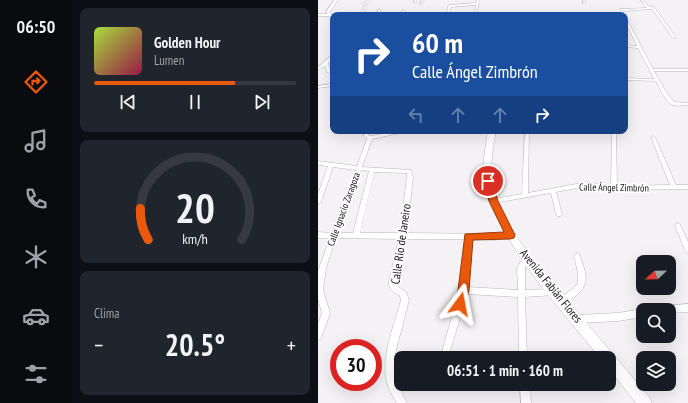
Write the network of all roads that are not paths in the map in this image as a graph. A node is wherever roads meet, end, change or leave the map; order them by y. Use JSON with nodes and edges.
{"nodes":[{"id":1,"x":336,"y":0,"type":"edge"},
{"id":2,"x":370,"y":0,"type":"edge"},
{"id":3,"x":423,"y":0,"type":"edge"},
{"id":4,"x":478,"y":0,"type":"edge"},
{"id":5,"x":642,"y":0,"type":"edge"},
{"id":6,"x":421,"y":3,"type":"dead end"},
{"id":7,"x":477,"y":4,"type":"junction"},
{"id":8,"x":651,"y":8,"type":"junction"},
{"id":9,"x":363,"y":12,"type":"edge"},
{"id":10,"x":448,"y":12,"type":"edge"},
{"id":11,"x":476,"y":12,"type":"edge"},
{"id":12,"x":622,"y":12,"type":"edge"},
{"id":13,"x":318,"y":15,"type":"edge"},
{"id":14,"x":329,"y":15,"type":"joint"},
{"id":15,"x":628,"y":23,"type":"edge"},
{"id":16,"x":674,"y":37,"type":"dead end"},
{"id":17,"x":628,"y":46,"type":"edge"},
{"id":18,"x":641,"y":47,"type":"junction"},
{"id":19,"x":330,"y":59,"type":"edge"},
{"id":20,"x":326,"y":63,"type":"junction"},
{"id":21,"x":318,"y":70,"type":"edge"},
{"id":22,"x":652,"y":70,"type":"junction"},
{"id":23,"x":688,"y":70,"type":"edge"},
{"id":24,"x":330,"y":72,"type":"edge"},
{"id":25,"x":628,"y":79,"type":"edge"},
{"id":26,"x":657,"y":80,"type":"junction"},
{"id":27,"x":330,"y":85,"type":"edge"},
{"id":28,"x":318,"y":87,"type":"edge"},
{"id":29,"x":688,"y":104,"type":"edge"},
{"id":30,"x":366,"y":134,"type":"edge"},
{"id":31,"x":390,"y":134,"type":"edge"},
{"id":32,"x":491,"y":134,"type":"edge"},
{"id":33,"x":527,"y":134,"type":"edge"},
{"id":34,"x":614,"y":134,"type":"edge"},
{"id":35,"x":653,"y":137,"type":"dead end"},
{"id":36,"x":370,"y":138,"type":"junction"},
{"id":37,"x":318,"y":163,"type":"edge"},
{"id":38,"x":331,"y":165,"type":"junction"},
{"id":39,"x":358,"y":169,"type":"junction"},
{"id":40,"x":372,"y":170,"type":"junction"},
{"id":41,"x":674,"y":187,"type":"junction"},
{"id":42,"x":688,"y":187,"type":"edge"},
{"id":43,"x":614,"y":188,"type":"junction"},
{"id":44,"x":552,"y":191,"type":"junction"},
{"id":45,"x":525,"y":195,"type":"junction"},
{"id":46,"x":494,"y":201,"type":"junction"},
{"id":47,"x":318,"y":202,"type":"edge"},
{"id":48,"x":559,"y":214,"type":"dead end"},
{"id":49,"x":678,"y":226,"type":"dead end"},
{"id":50,"x":318,"y":235,"type":"edge"},
{"id":51,"x":334,"y":235,"type":"junction"},
{"id":52,"x":356,"y":235,"type":"junction"},
{"id":53,"x":510,"y":235,"type":"junction"},
{"id":54,"x":403,"y":236,"type":"junction"},
{"id":55,"x":468,"y":237,"type":"junction"},
{"id":56,"x":688,"y":250,"type":"edge"},
{"id":57,"x":577,"y":256,"type":"dead end"},
{"id":58,"x":526,"y":258,"type":"junction"},
{"id":59,"x":464,"y":290,"type":"junction"},
{"id":60,"x":554,"y":292,"type":"junction"},
{"id":61,"x":523,"y":294,"type":"junction"},
{"id":62,"x":563,"y":301,"type":"junction"},
{"id":63,"x":688,"y":308,"type":"edge"},
{"id":64,"x":676,"y":309,"type":"edge"},
{"id":65,"x":636,"y":314,"type":"edge"},
{"id":66,"x":578,"y":319,"type":"junction"},
{"id":67,"x":318,"y":336,"type":"edge"},
{"id":68,"x":446,"y":351,"type":"edge"},
{"id":69,"x":523,"y":351,"type":"edge"},
{"id":70,"x":525,"y":391,"type":"edge"},
{"id":71,"x":402,"y":403,"type":"edge"},
{"id":72,"x":526,"y":403,"type":"edge"},
{"id":73,"x":645,"y":403,"type":"edge"}],
"edges":[{"from":1,"to":14,"type":"main road"},
{"from":2,"to":9,"type":"street"},
{"from":3,"to":6,"type":"street"},
{"from":4,"to":7,"type":"street"},
{"from":5,"to":8,"type":"street"},
{"from":7,"to":10,"type":"street"},
{"from":7,"to":11,"type":"street"},
{"from":8,"to":12,"type":"street"},
{"from":8,"to":16,"type":"street"},
{"from":13,"to":14,"type":"street"},
{"from":15,"to":18,"type":"street"},
{"from":17,"to":18,"type":"street"},
{"from":18,"to":22,"type":"street"},
{"from":19,"to":20,"type":"street"},
{"from":20,"to":21,"type":"street"},
{"from":20,"to":24,"type":"street"},
{"from":22,"to":23,"type":"street"},
{"from":22,"to":26,"type":"street"},
{"from":25,"to":26,"type":"street"},
{"from":26,"to":29,"type":"street"},
{"from":27,"to":28,"type":"street"},
{"from":30,"to":36,"type":"street"},
{"from":31,"to":36,"type":"street"},
{"from":32,"to":46,"type":"main road","name":"Avenida Fabián Flores"},
{"from":33,"to":45,"type":"street"},
{"from":34,"to":43,"type":"street"},
{"from":35,"to":41,"type":"street"},
{"from":36,"to":39,"type":"street","name":"Calle Ignacio Zaragoza"},
{"from":37,"to":38,"type":"street"},
{"from":38,"to":39,"type":"street"},
{"from":38,"to":47,"type":"street"},
{"from":39,"to":40,"type":"street"},
{"from":39,"to":51,"type":"street","name":"Calle Ignacio Zaragoza"},
{"from":40,"to":52,"type":"street"},
{"from":40,"to":54,"type":"street","name":"Calle Río de Janeiro"},
{"from":41,"to":42,"type":"street","name":"Calle Ángel Zimbrón"},
{"from":41,"to":43,"type":"street","name":"Calle Ángel Zimbrón"},
{"from":43,"to":44,"type":"street","name":"Calle Ángel Zimbrón"},
{"from":44,"to":45,"type":"street","name":"Calle Ángel Zimbrón"},
{"from":44,"to":48,"type":"street"},
{"from":45,"to":46,"type":"street","name":"Calle Ángel Zimbrón"},
{"from":46,"to":53,"type":"main road","name":"Avenida Fabián Flores"},
{"from":49,"to":56,"type":"street"},
{"from":50,"to":51,"type":"street"},
{"from":51,"to":52,"type":"street"},
{"from":51,"to":67,"type":"street","name":"Calle Ignacio Zaragoza"},
{"from":52,"to":54,"type":"street"},
{"from":53,"to":55,"type":"street"},
{"from":53,"to":58,"type":"main road","name":"Avenida Fabián Flores"},
{"from":54,"to":55,"type":"street"},
{"from":54,"to":71,"type":"street","name":"Calle Río de Janeiro"},
{"from":55,"to":59,"type":"street"},
{"from":57,"to":62,"type":"street"},
{"from":58,"to":60,"type":"main road","name":"Avenida Fabián Flores"},
{"from":58,"to":61,"type":"street"},
{"from":59,"to":61,"type":"street"},
{"from":59,"to":68,"type":"street"},
{"from":60,"to":61,"type":"street"},
{"from":60,"to":62,"type":"main road","name":"Avenida Fabián Flores"},
{"from":61,"to":69,"type":"street"},
{"from":62,"to":66,"type":"main road","name":"Avenida Fabián Flores"},
{"from":63,"to":64,"type":"street"},
{"from":65,"to":66,"type":"street"},
{"from":66,"to":73,"type":"main road","name":"Avenida Fabián Flores"},
{"from":70,"to":72,"type":"street"}]}
